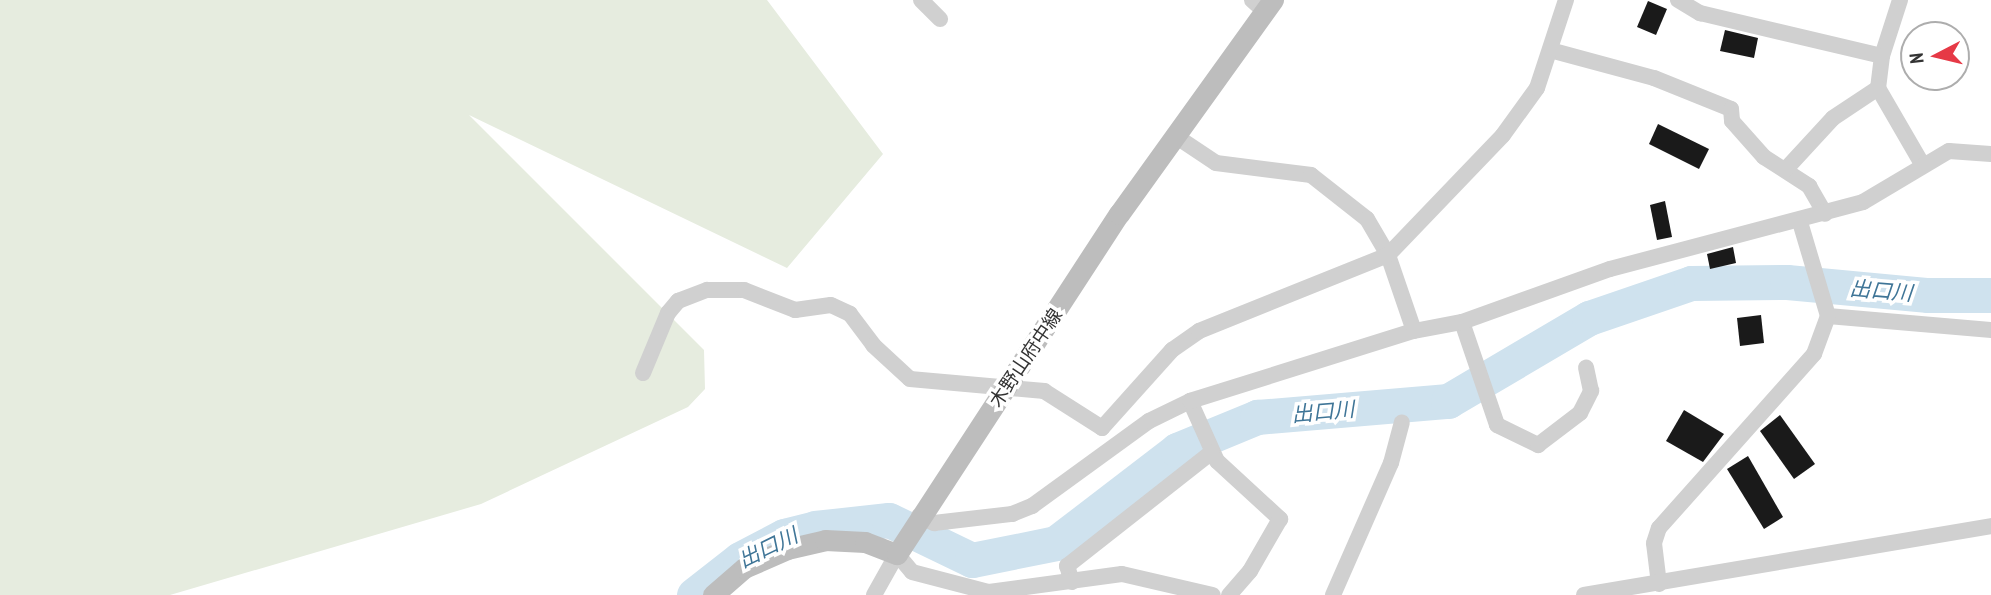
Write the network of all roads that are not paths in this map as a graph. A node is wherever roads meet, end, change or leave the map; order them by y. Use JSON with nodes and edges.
{"nodes":[{"id":1,"x":921,"y":0,"type":"edge"},
{"id":2,"x":1566,"y":0,"type":"edge"},
{"id":3,"x":1678,"y":0,"type":"edge"},
{"id":4,"x":1900,"y":0,"type":"edge"},
{"id":5,"x":1263,"y":3,"type":"edge"},
{"id":6,"x":940,"y":19,"type":"dead end"},
{"id":7,"x":1549,"y":50,"type":"junction"},
{"id":8,"x":1882,"y":56,"type":"junction"},
{"id":9,"x":1878,"y":88,"type":"junction"},
{"id":10,"x":1174,"y":135,"type":"junction"},
{"id":11,"x":1991,"y":154,"type":"edge"},
{"id":12,"x":1922,"y":164,"type":"junction"},
{"id":13,"x":1786,"y":169,"type":"junction"},
{"id":14,"x":1825,"y":214,"type":"junction"},
{"id":15,"x":1800,"y":222,"type":"junction"},
{"id":16,"x":1388,"y":255,"type":"junction"},
{"id":17,"x":1828,"y":316,"type":"junction"},
{"id":18,"x":1462,"y":322,"type":"junction"},
{"id":19,"x":1991,"y":330,"type":"edge"},
{"id":20,"x":1414,"y":331,"type":"junction"},
{"id":21,"x":1586,"y":368,"type":"dead end"},
{"id":22,"x":643,"y":373,"type":"dead end"},
{"id":23,"x":1005,"y":391,"type":"junction"},
{"id":24,"x":1190,"y":401,"type":"junction"},
{"id":25,"x":1402,"y":422,"type":"dead end"},
{"id":26,"x":1212,"y":453,"type":"junction"},
{"id":27,"x":919,"y":516,"type":"junction"},
{"id":28,"x":1991,"y":526,"type":"edge"},
{"id":29,"x":899,"y":550,"type":"junction"},
{"id":30,"x":1072,"y":582,"type":"junction"},
{"id":31,"x":1659,"y":584,"type":"junction"},
{"id":32,"x":1588,"y":594,"type":"edge"},
{"id":33,"x":713,"y":595,"type":"edge"},
{"id":34,"x":874,"y":595,"type":"edge"},
{"id":35,"x":1213,"y":595,"type":"edge"},
{"id":36,"x":1229,"y":595,"type":"edge"},
{"id":37,"x":1333,"y":595,"type":"edge"}],
"edges":[{"from":1,"to":6,"type":"street"},
{"from":2,"to":7,"type":"street"},
{"from":3,"to":8,"type":"street"},
{"from":4,"to":8,"type":"street"},
{"from":5,"to":10,"type":"main road","name":"木野山府中線"},
{"from":7,"to":13,"type":"street"},
{"from":7,"to":16,"type":"street"},
{"from":8,"to":9,"type":"street"},
{"from":9,"to":12,"type":"street"},
{"from":9,"to":13,"type":"street"},
{"from":10,"to":16,"type":"street"},
{"from":10,"to":23,"type":"main road","name":"木野山府中線"},
{"from":11,"to":12,"type":"street"},
{"from":12,"to":14,"type":"street"},
{"from":13,"to":14,"type":"street"},
{"from":14,"to":15,"type":"street"},
{"from":15,"to":17,"type":"street"},
{"from":15,"to":18,"type":"street"},
{"from":16,"to":20,"type":"street"},
{"from":16,"to":23,"type":"street"},
{"from":17,"to":19,"type":"street"},
{"from":17,"to":31,"type":"street"},
{"from":18,"to":20,"type":"street"},
{"from":18,"to":21,"type":"street"},
{"from":20,"to":24,"type":"street"},
{"from":22,"to":23,"type":"street"},
{"from":23,"to":27,"type":"main road","name":"木野山府中線"},
{"from":24,"to":26,"type":"street"},
{"from":24,"to":27,"type":"street"},
{"from":25,"to":37,"type":"street"},
{"from":26,"to":30,"type":"street"},
{"from":26,"to":36,"type":"street"},
{"from":27,"to":29,"type":"main road","name":"木野山府中線"},
{"from":28,"to":31,"type":"street"},
{"from":29,"to":30,"type":"street"},
{"from":29,"to":33,"type":"main road"},
{"from":29,"to":34,"type":"street"},
{"from":30,"to":35,"type":"street"},
{"from":31,"to":32,"type":"street"}]}
